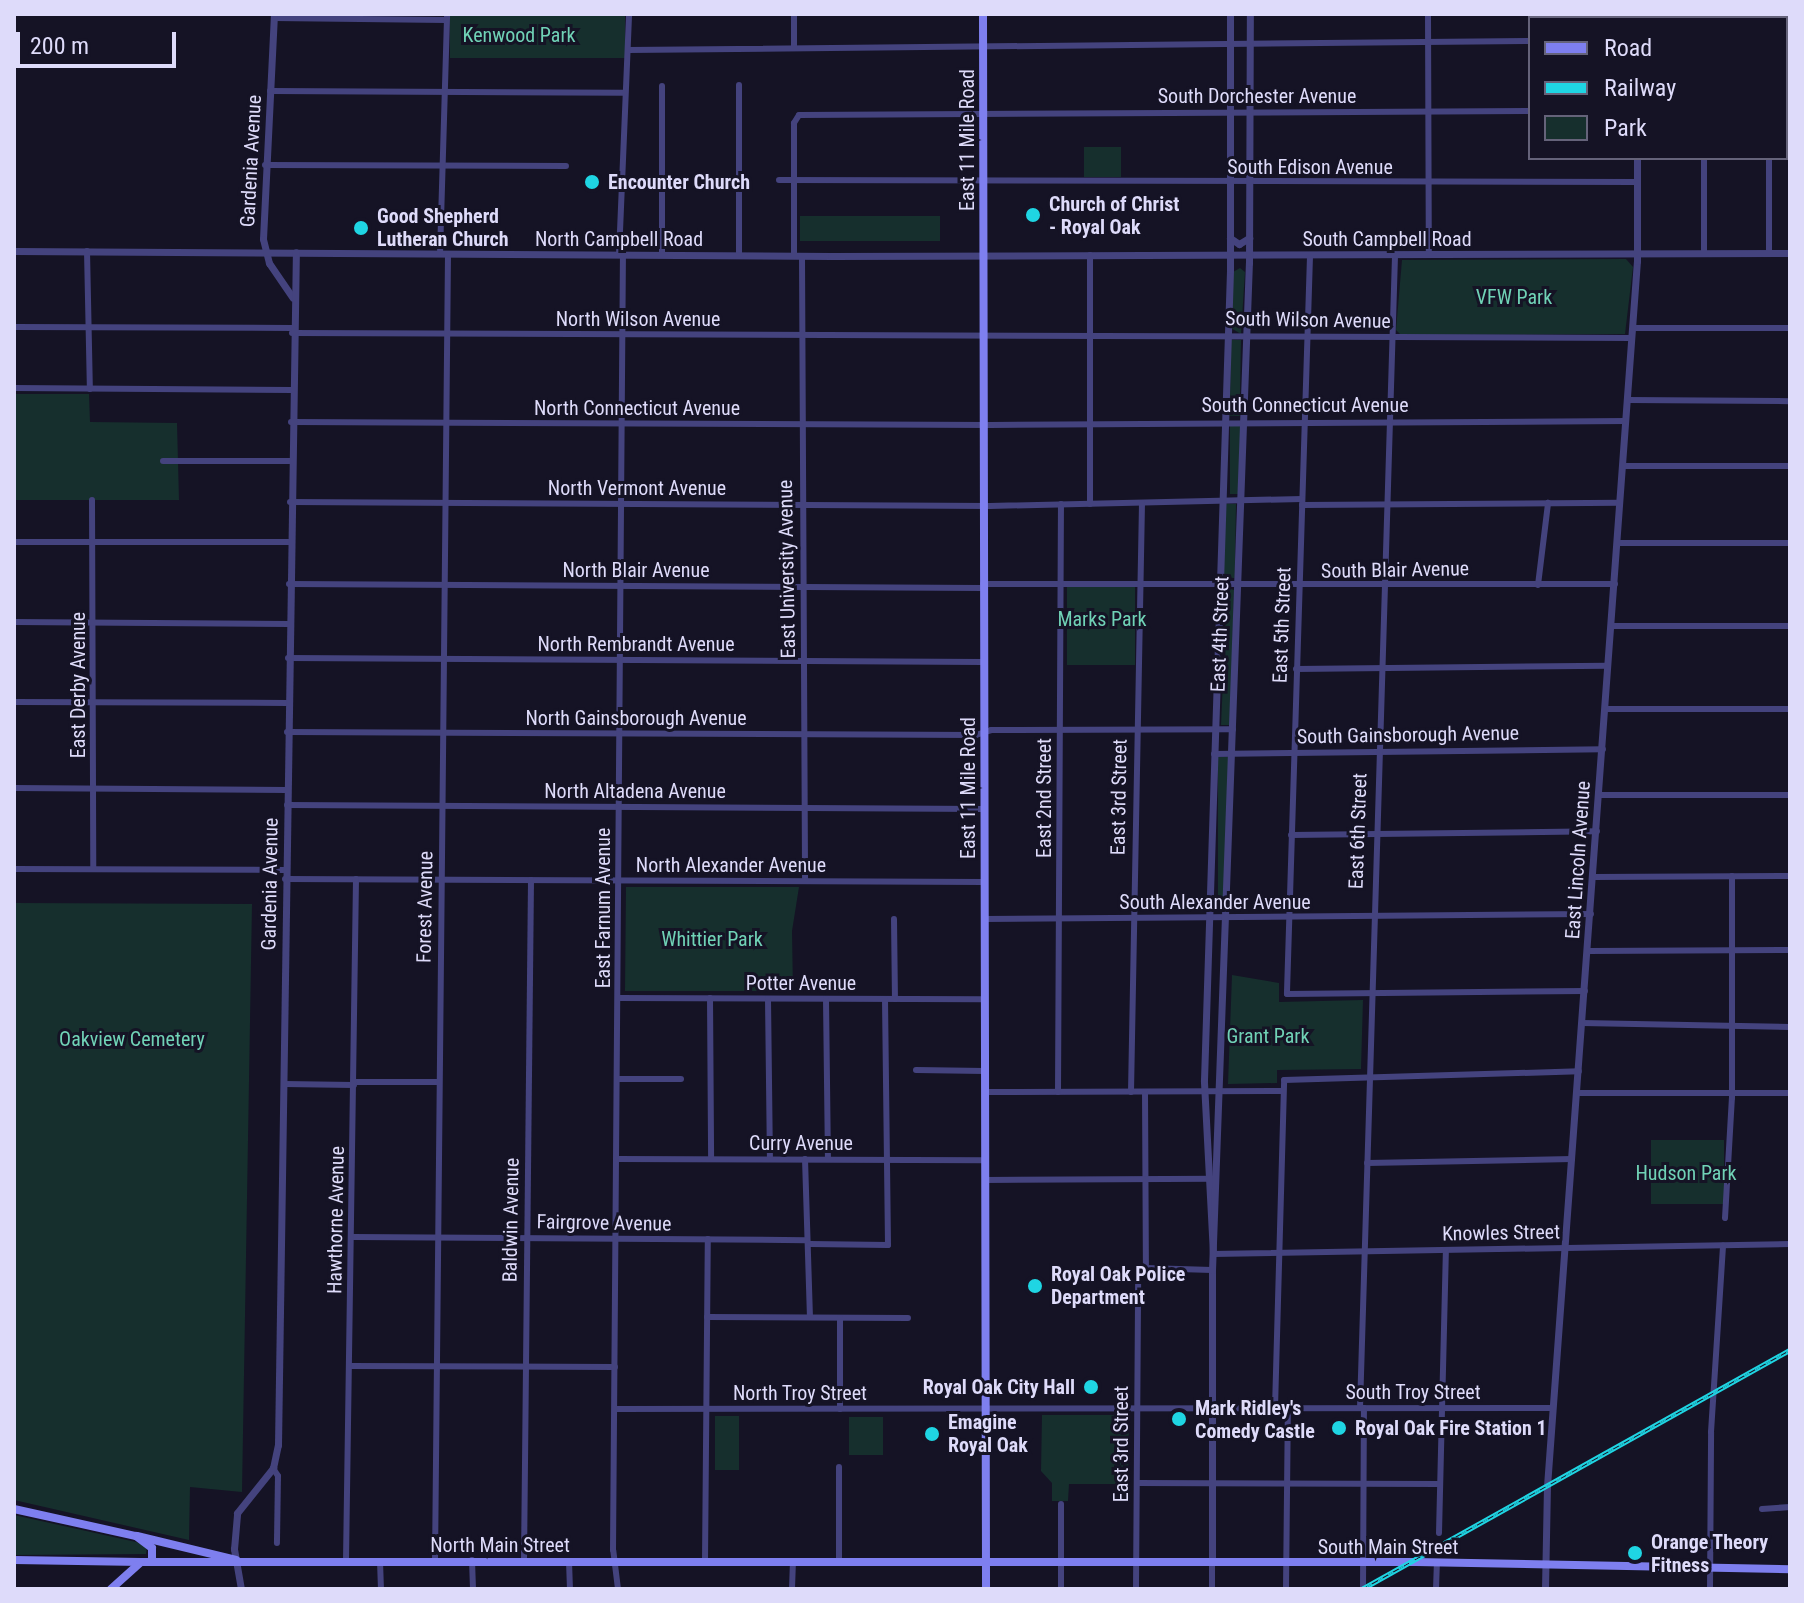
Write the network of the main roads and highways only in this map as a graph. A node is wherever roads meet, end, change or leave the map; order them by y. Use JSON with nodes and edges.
{"nodes":[{"id":1,"x":983,"y":14,"type":"edge"},
{"id":2,"x":14,"y":1509,"type":"edge"},
{"id":3,"x":136,"y":1536,"type":"junction"},
{"id":4,"x":14,"y":1560,"type":"edge"},
{"id":5,"x":236,"y":1560,"type":"junction"},
{"id":6,"x":154,"y":1561,"type":"junction"},
{"id":7,"x":986,"y":1561,"type":"junction"},
{"id":8,"x":139,"y":1562,"type":"junction"},
{"id":9,"x":1790,"y":1569,"type":"edge"},
{"id":10,"x":111,"y":1589,"type":"edge"},
{"id":11,"x":986,"y":1589,"type":"edge"}],
"edges":[{"from":1,"to":7,"type":"main road","name":"East 11 Mile Road"},
{"from":2,"to":3,"type":"main road"},
{"from":3,"to":5,"type":"main road"},
{"from":3,"to":6,"type":"main road"},
{"from":4,"to":8,"type":"main road"},
{"from":5,"to":6,"type":"main road","name":"North Main Street"},
{"from":5,"to":7,"type":"main road","name":"North Main Street"},
{"from":6,"to":8,"type":"main road","name":"North Main Street"},
{"from":7,"to":9,"type":"main road","name":"South Main Street"},
{"from":7,"to":11,"type":"main road","name":"East 11 Mile Road"},
{"from":8,"to":10,"type":"main road"}]}
